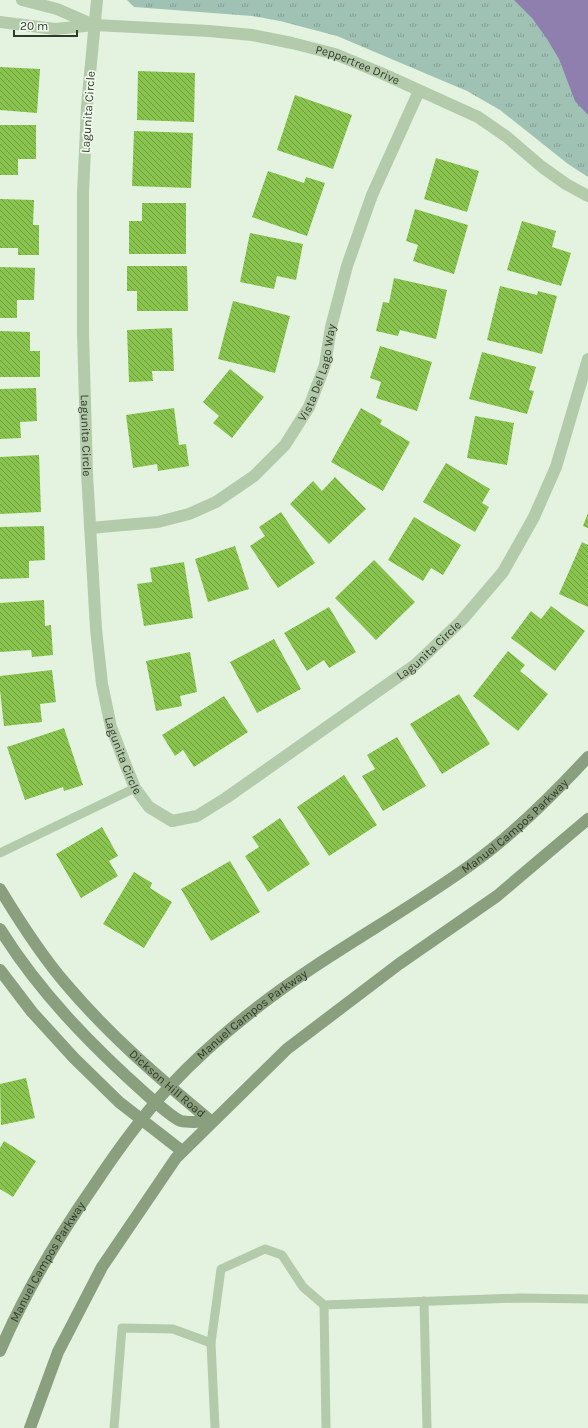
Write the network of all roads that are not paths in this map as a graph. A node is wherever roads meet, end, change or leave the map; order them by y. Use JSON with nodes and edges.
{"nodes":[{"id":1,"x":22,"y":0,"type":"edge"},
{"id":2,"x":97,"y":0,"type":"edge"},
{"id":3,"x":0,"y":22,"type":"edge"},
{"id":4,"x":95,"y":25,"type":"junction"},
{"id":5,"x":419,"y":91,"type":"junction"},
{"id":6,"x":588,"y":196,"type":"edge"},
{"id":7,"x":588,"y":359,"type":"edge"},
{"id":8,"x":90,"y":528,"type":"junction"},
{"id":9,"x":588,"y":757,"type":"edge"},
{"id":10,"x":135,"y":788,"type":"junction"},
{"id":11,"x":588,"y":819,"type":"edge"},
{"id":12,"x":0,"y":853,"type":"edge"},
{"id":13,"x":0,"y":890,"type":"edge"},
{"id":14,"x":0,"y":929,"type":"edge"},
{"id":15,"x":0,"y":970,"type":"edge"},
{"id":16,"x":169,"y":1086,"type":"junction"},
{"id":17,"x":156,"y":1103,"type":"junction"},
{"id":18,"x":142,"y":1120,"type":"junction"},
{"id":19,"x":212,"y":1122,"type":"junction"},
{"id":20,"x":182,"y":1151,"type":"junction"},
{"id":21,"x":588,"y":1299,"type":"edge"},
{"id":22,"x":424,"y":1302,"type":"junction"},
{"id":23,"x":324,"y":1305,"type":"junction"},
{"id":24,"x":211,"y":1343,"type":"junction"},
{"id":25,"x":0,"y":1351,"type":"edge"},
{"id":26,"x":30,"y":1428,"type":"edge"},
{"id":27,"x":114,"y":1428,"type":"edge"},
{"id":28,"x":215,"y":1428,"type":"edge"},
{"id":29,"x":326,"y":1428,"type":"edge"},
{"id":30,"x":427,"y":1428,"type":"edge"}],
"edges":[{"from":1,"to":4,"type":"street","name":"Peppertree Drive"},
{"from":2,"to":4,"type":"street","name":"Lagunita Circle"},
{"from":3,"to":4,"type":"street","name":"Peppertree Drive"},
{"from":4,"to":5,"type":"street","name":"Peppertree Drive"},
{"from":4,"to":8,"type":"street","name":"Lagunita Circle"},
{"from":5,"to":6,"type":"street","name":"Peppertree Drive"},
{"from":5,"to":8,"type":"street","name":"Vista Del Lago Way"},
{"from":7,"to":10,"type":"street","name":"Lagunita Circle"},
{"from":8,"to":10,"type":"street","name":"Lagunita Circle"},
{"from":9,"to":16,"type":"main road","name":"Manuel Campos Parkway"},
{"from":10,"to":12,"type":"lane"},
{"from":11,"to":19,"type":"main road"},
{"from":13,"to":16,"type":"main road","name":"Dickson Hill Road"},
{"from":14,"to":17,"type":"main road","name":"Dickson Hill Road"},
{"from":15,"to":18,"type":"main road"},
{"from":16,"to":17,"type":"main road","name":"Manuel Campos Parkway"},
{"from":16,"to":19,"type":"main road","name":"Dickson Hill Road"},
{"from":17,"to":18,"type":"main road","name":"Manuel Campos Parkway"},
{"from":17,"to":19,"type":"main road","name":"Dickson Hill Road"},
{"from":18,"to":20,"type":"main road"},
{"from":18,"to":25,"type":"main road","name":"Manuel Campos Parkway"},
{"from":19,"to":20,"type":"main road"},
{"from":20,"to":26,"type":"main road"},
{"from":21,"to":22,"type":"lane"},
{"from":22,"to":23,"type":"lane"},
{"from":22,"to":30,"type":"lane"},
{"from":23,"to":24,"type":"lane"},
{"from":23,"to":29,"type":"lane"},
{"from":24,"to":27,"type":"lane"},
{"from":24,"to":28,"type":"lane"}]}
